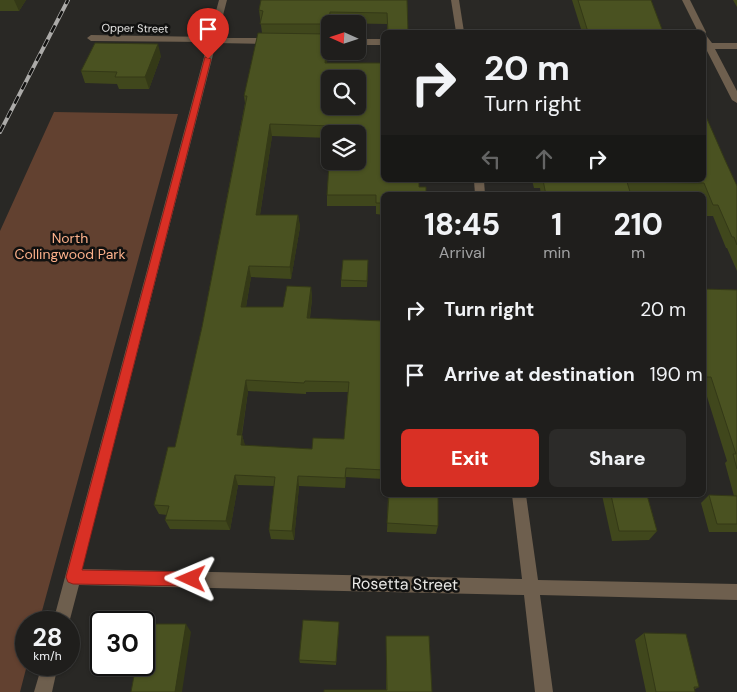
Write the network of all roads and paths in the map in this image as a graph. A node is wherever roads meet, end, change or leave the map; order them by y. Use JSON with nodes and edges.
{"nodes":[{"id":1,"x":222,"y":0,"type":"edge"},
{"id":2,"x":455,"y":0,"type":"edge"},
{"id":3,"x":686,"y":0,"type":"edge"},
{"id":4,"x":460,"y":30,"type":"edge"},
{"id":5,"x":701,"y":30,"type":"edge"},
{"id":6,"x":91,"y":38,"type":"dead end"},
{"id":7,"x":212,"y":40,"type":"junction"},
{"id":8,"x":281,"y":41,"type":"edge"},
{"id":9,"x":366,"y":42,"type":"edge"},
{"id":10,"x":381,"y":42,"type":"edge"},
{"id":11,"x":706,"y":46,"type":"edge"},
{"id":12,"x":737,"y":46,"type":"edge"},
{"id":13,"x":737,"y":100,"type":"edge"},
{"id":14,"x":519,"y":497,"type":"edge"},
{"id":15,"x":73,"y":577,"type":"junction"},
{"id":16,"x":530,"y":587,"type":"junction"},
{"id":17,"x":737,"y":592,"type":"edge"},
{"id":18,"x":64,"y":611,"type":"edge"},
{"id":19,"x":47,"y":676,"type":"edge"},
{"id":20,"x":43,"y":692,"type":"edge"},
{"id":21,"x":544,"y":692,"type":"edge"}],
"edges":[{"from":1,"to":7,"type":"street"},
{"from":2,"to":4,"type":"street"},
{"from":3,"to":5,"type":"street"},
{"from":6,"to":7,"type":"street","name":"Opper Street"},
{"from":7,"to":8,"type":"street","name":"Opper Street"},
{"from":7,"to":15,"type":"street"},
{"from":9,"to":10,"type":"street"},
{"from":11,"to":12,"type":"street"},
{"from":11,"to":13,"type":"street"},
{"from":14,"to":16,"type":"street"},
{"from":15,"to":16,"type":"street","name":"Rosetta Street"},
{"from":15,"to":18,"type":"street"},
{"from":16,"to":17,"type":"street","name":"Rosetta Street"},
{"from":16,"to":21,"type":"street"},
{"from":19,"to":20,"type":"street"}]}
